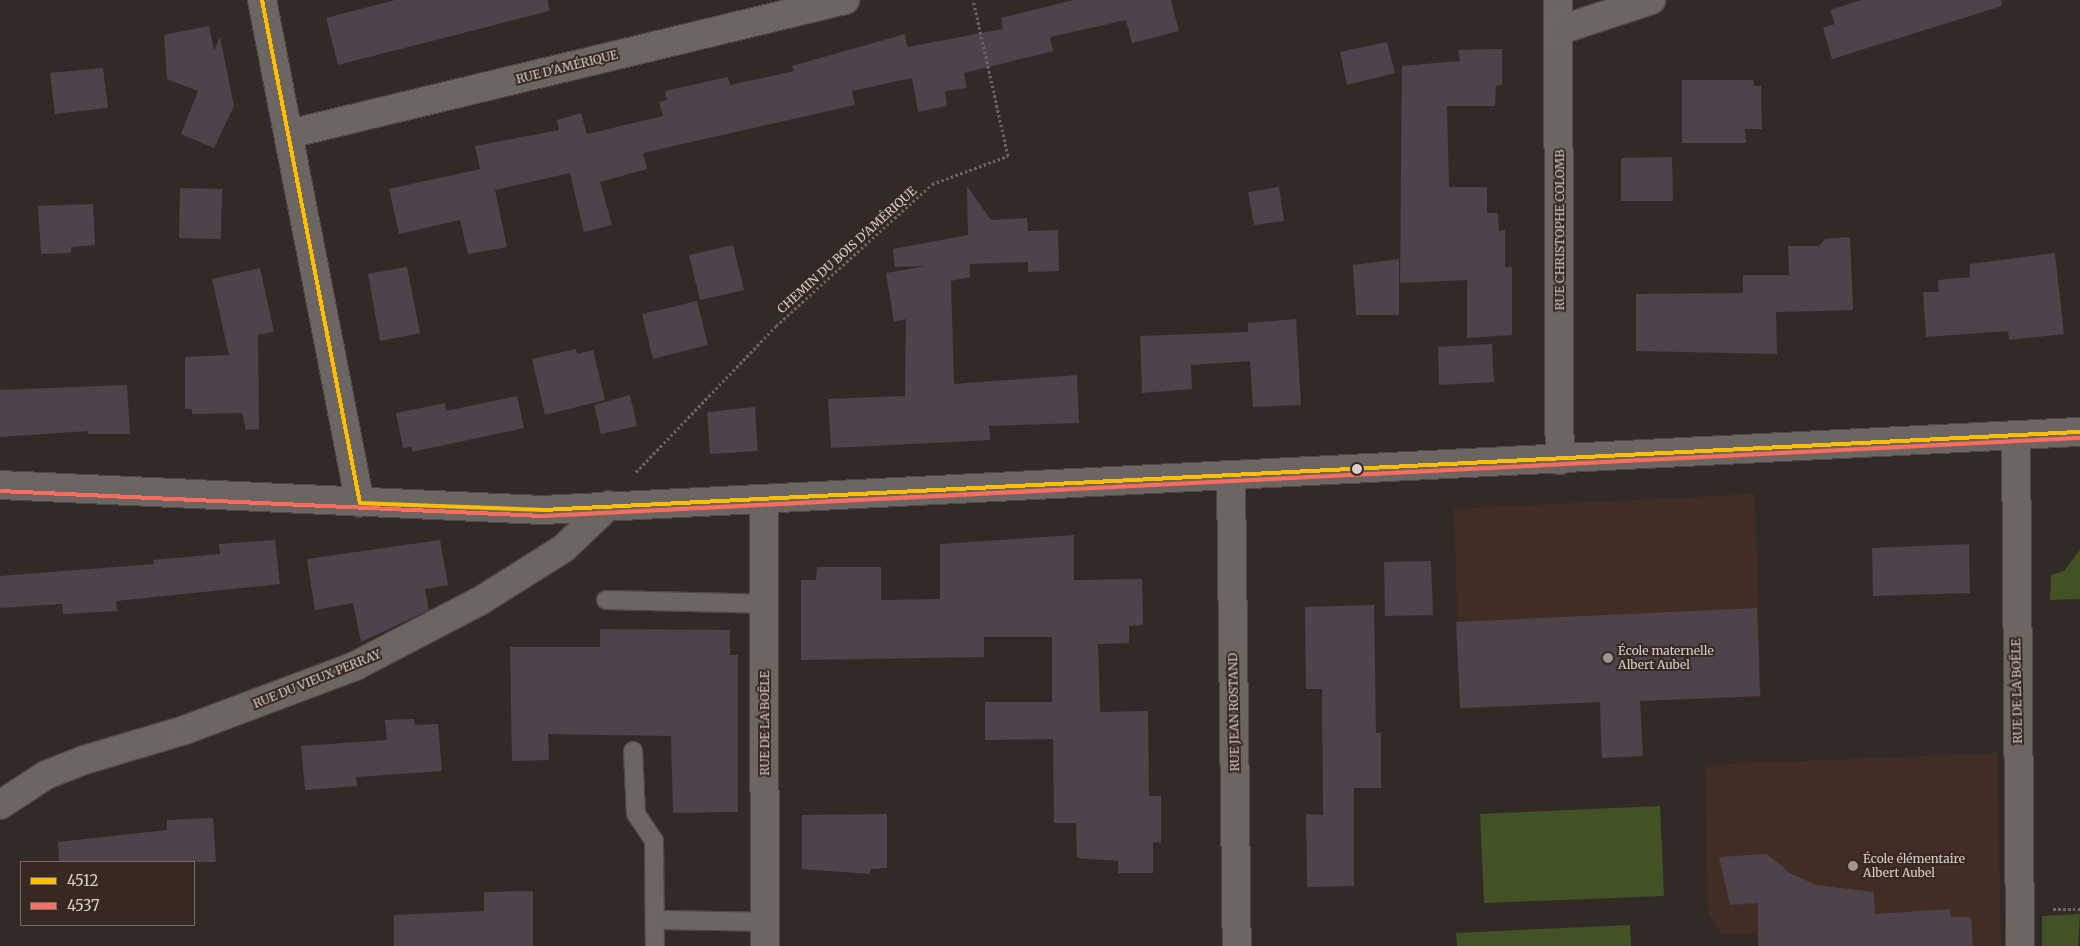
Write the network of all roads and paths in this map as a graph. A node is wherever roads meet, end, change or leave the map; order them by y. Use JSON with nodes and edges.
{"nodes":[{"id":1,"x":262,"y":0,"type":"edge"},
{"id":2,"x":845,"y":0,"type":"edge"},
{"id":3,"x":973,"y":0,"type":"edge"},
{"id":4,"x":1558,"y":0,"type":"edge"},
{"id":5,"x":1651,"y":0,"type":"edge"},
{"id":6,"x":1560,"y":30,"type":"junction"},
{"id":7,"x":289,"y":134,"type":"junction"},
{"id":8,"x":2080,"y":432,"type":"edge"},
{"id":9,"x":2016,"y":435,"type":"junction"},
{"id":10,"x":1560,"y":460,"type":"junction"},
{"id":11,"x":1231,"y":477,"type":"junction"},
{"id":12,"x":0,"y":485,"type":"edge"},
{"id":13,"x":764,"y":499,"type":"junction"},
{"id":14,"x":360,"y":503,"type":"junction"},
{"id":15,"x":609,"y":506,"type":"junction"},
{"id":16,"x":606,"y":600,"type":"dead end"},
{"id":17,"x":764,"y":604,"type":"junction"},
{"id":18,"x":633,"y":751,"type":"dead end"},
{"id":19,"x":0,"y":805,"type":"edge"},
{"id":20,"x":655,"y":920,"type":"junction"},
{"id":21,"x":765,"y":934,"type":"edge"},
{"id":22,"x":655,"y":946,"type":"edge"},
{"id":23,"x":1237,"y":946,"type":"edge"},
{"id":24,"x":2020,"y":946,"type":"edge"}],
"edges":[{"from":1,"to":7,"type":"street"},
{"from":2,"to":7,"type":"street","name":"RUE D'AMÉRIQUE"},
{"from":3,"to":15,"type":"path","name":"CHEMIN DU BOIS D'AMÉRIQUE"},
{"from":4,"to":6,"type":"street","name":"RUE CHRISTOPHE COLOMB"},
{"from":5,"to":6,"type":"street"},
{"from":6,"to":10,"type":"street","name":"RUE CHRISTOPHE COLOMB"},
{"from":7,"to":14,"type":"street"},
{"from":8,"to":9,"type":"street"},
{"from":9,"to":10,"type":"street"},
{"from":9,"to":24,"type":"street","name":"RUE DE LA BOËLE"},
{"from":10,"to":11,"type":"street"},
{"from":11,"to":13,"type":"street"},
{"from":11,"to":23,"type":"street","name":"RUE JEAN ROSTAND"},
{"from":12,"to":14,"type":"street"},
{"from":13,"to":15,"type":"street"},
{"from":13,"to":17,"type":"street","name":"RUE DE LA BOËLE"},
{"from":14,"to":15,"type":"street"},
{"from":15,"to":19,"type":"street","name":"RUE DU VIEUX PERRAY"},
{"from":16,"to":17,"type":"lane"},
{"from":17,"to":21,"type":"street","name":"RUE DE LA BOËLE"},
{"from":18,"to":20,"type":"lane"},
{"from":20,"to":21,"type":"lane"},
{"from":20,"to":22,"type":"lane"}]}
